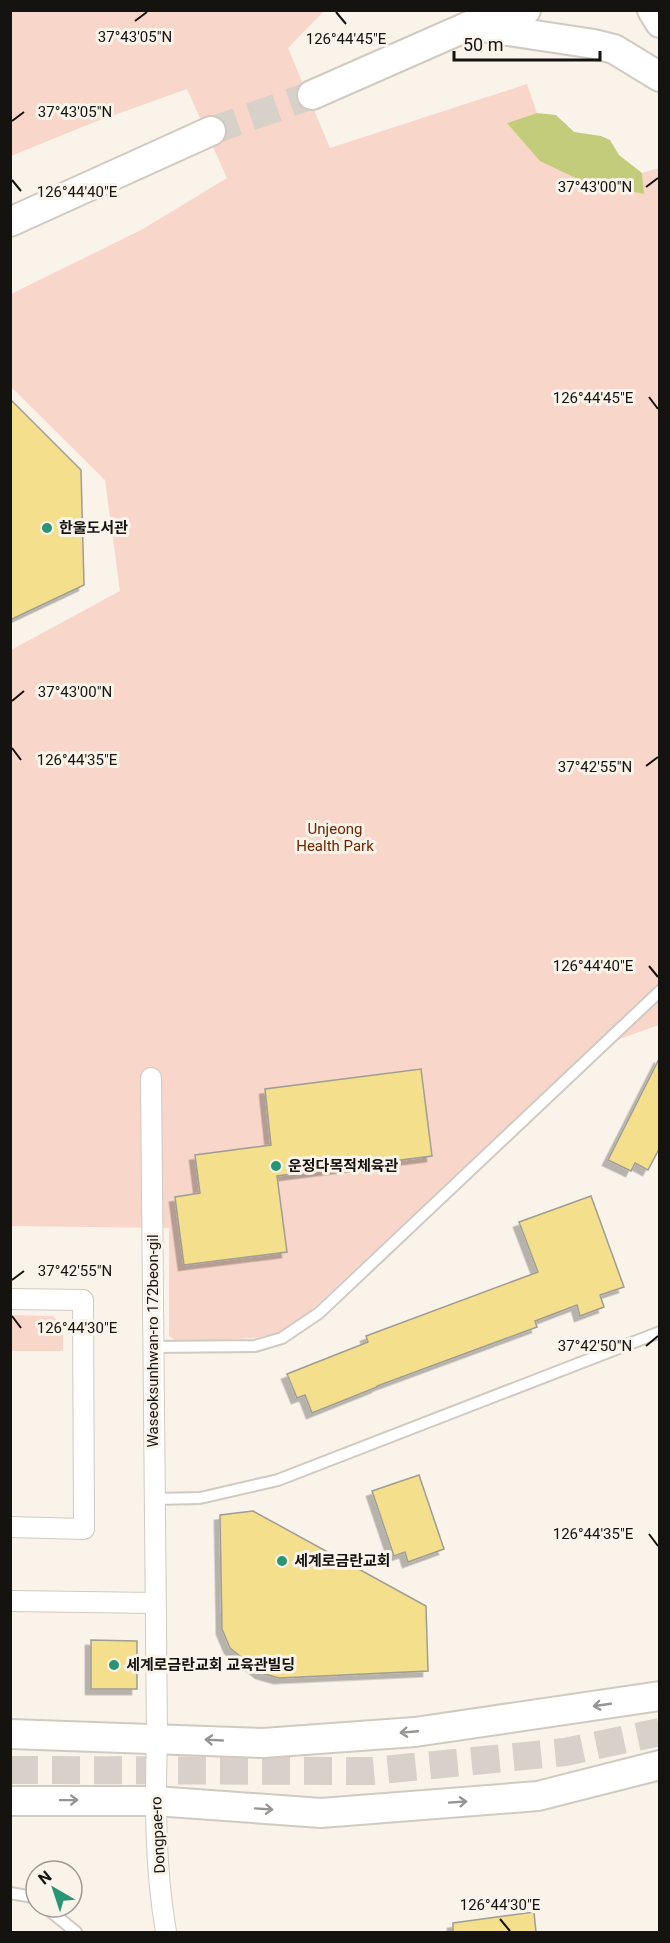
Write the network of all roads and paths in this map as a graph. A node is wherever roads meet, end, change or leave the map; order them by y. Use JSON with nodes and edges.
{"nodes":[{"id":1,"x":526,"y":10,"type":"edge"},
{"id":2,"x":652,"y":10,"type":"edge"},
{"id":3,"x":478,"y":18,"type":"edge"},
{"id":4,"x":660,"y":22,"type":"edge"},
{"id":5,"x":660,"y":77,"type":"edge"},
{"id":6,"x":312,"y":95,"type":"tunnel mouth"},
{"id":7,"x":211,"y":131,"type":"tunnel mouth"},
{"id":8,"x":10,"y":222,"type":"edge"},
{"id":9,"x":660,"y":991,"type":"edge"},
{"id":10,"x":151,"y":1078,"type":"dead end"},
{"id":11,"x":10,"y":1299,"type":"edge"},
{"id":12,"x":660,"y":1332,"type":"edge"},
{"id":13,"x":153,"y":1347,"type":"junction"},
{"id":14,"x":154,"y":1499,"type":"junction"},
{"id":15,"x":10,"y":1527,"type":"edge"},
{"id":16,"x":10,"y":1601,"type":"edge"},
{"id":17,"x":155,"y":1603,"type":"junction"},
{"id":18,"x":660,"y":1696,"type":"edge"},
{"id":19,"x":10,"y":1734,"type":"edge"},
{"id":20,"x":157,"y":1738,"type":"junction"},
{"id":21,"x":660,"y":1765,"type":"edge"},
{"id":22,"x":10,"y":1801,"type":"edge"},
{"id":23,"x":155,"y":1801,"type":"junction"},
{"id":24,"x":60,"y":1919,"type":"edge"},
{"id":25,"x":76,"y":1932,"type":"edge"},
{"id":26,"x":166,"y":1932,"type":"edge"}],
"edges":[{"from":1,"to":3,"type":"street"},
{"from":2,"to":4,"type":"street"},
{"from":3,"to":5,"type":"street"},
{"from":3,"to":6,"type":"street"},
{"from":7,"to":8,"type":"street"},
{"from":9,"to":13,"type":"lane"},
{"from":10,"to":13,"type":"street","name":"Waseoksunhwan-ro 172beon-gil"},
{"from":11,"to":15,"type":"street"},
{"from":12,"to":14,"type":"lane"},
{"from":13,"to":14,"type":"street","name":"Waseoksunhwan-ro 172beon-gil"},
{"from":14,"to":17,"type":"street","name":"Waseoksunhwan-ro 172beon-gil"},
{"from":16,"to":17,"type":"street"},
{"from":17,"to":20,"type":"street","name":"Waseoksunhwan-ro 172beon-gil"},
{"from":18,"to":20,"type":"street","one_way":true},
{"from":19,"to":20,"type":"street"},
{"from":20,"to":23,"type":"street","name":"Dongpae-ro"},
{"from":23,"to":21,"type":"street","one_way":true},
{"from":22,"to":23,"type":"street","one_way":true},
{"from":23,"to":26,"type":"street","name":"Dongpae-ro"},
{"from":24,"to":25,"type":"lane"}]}
